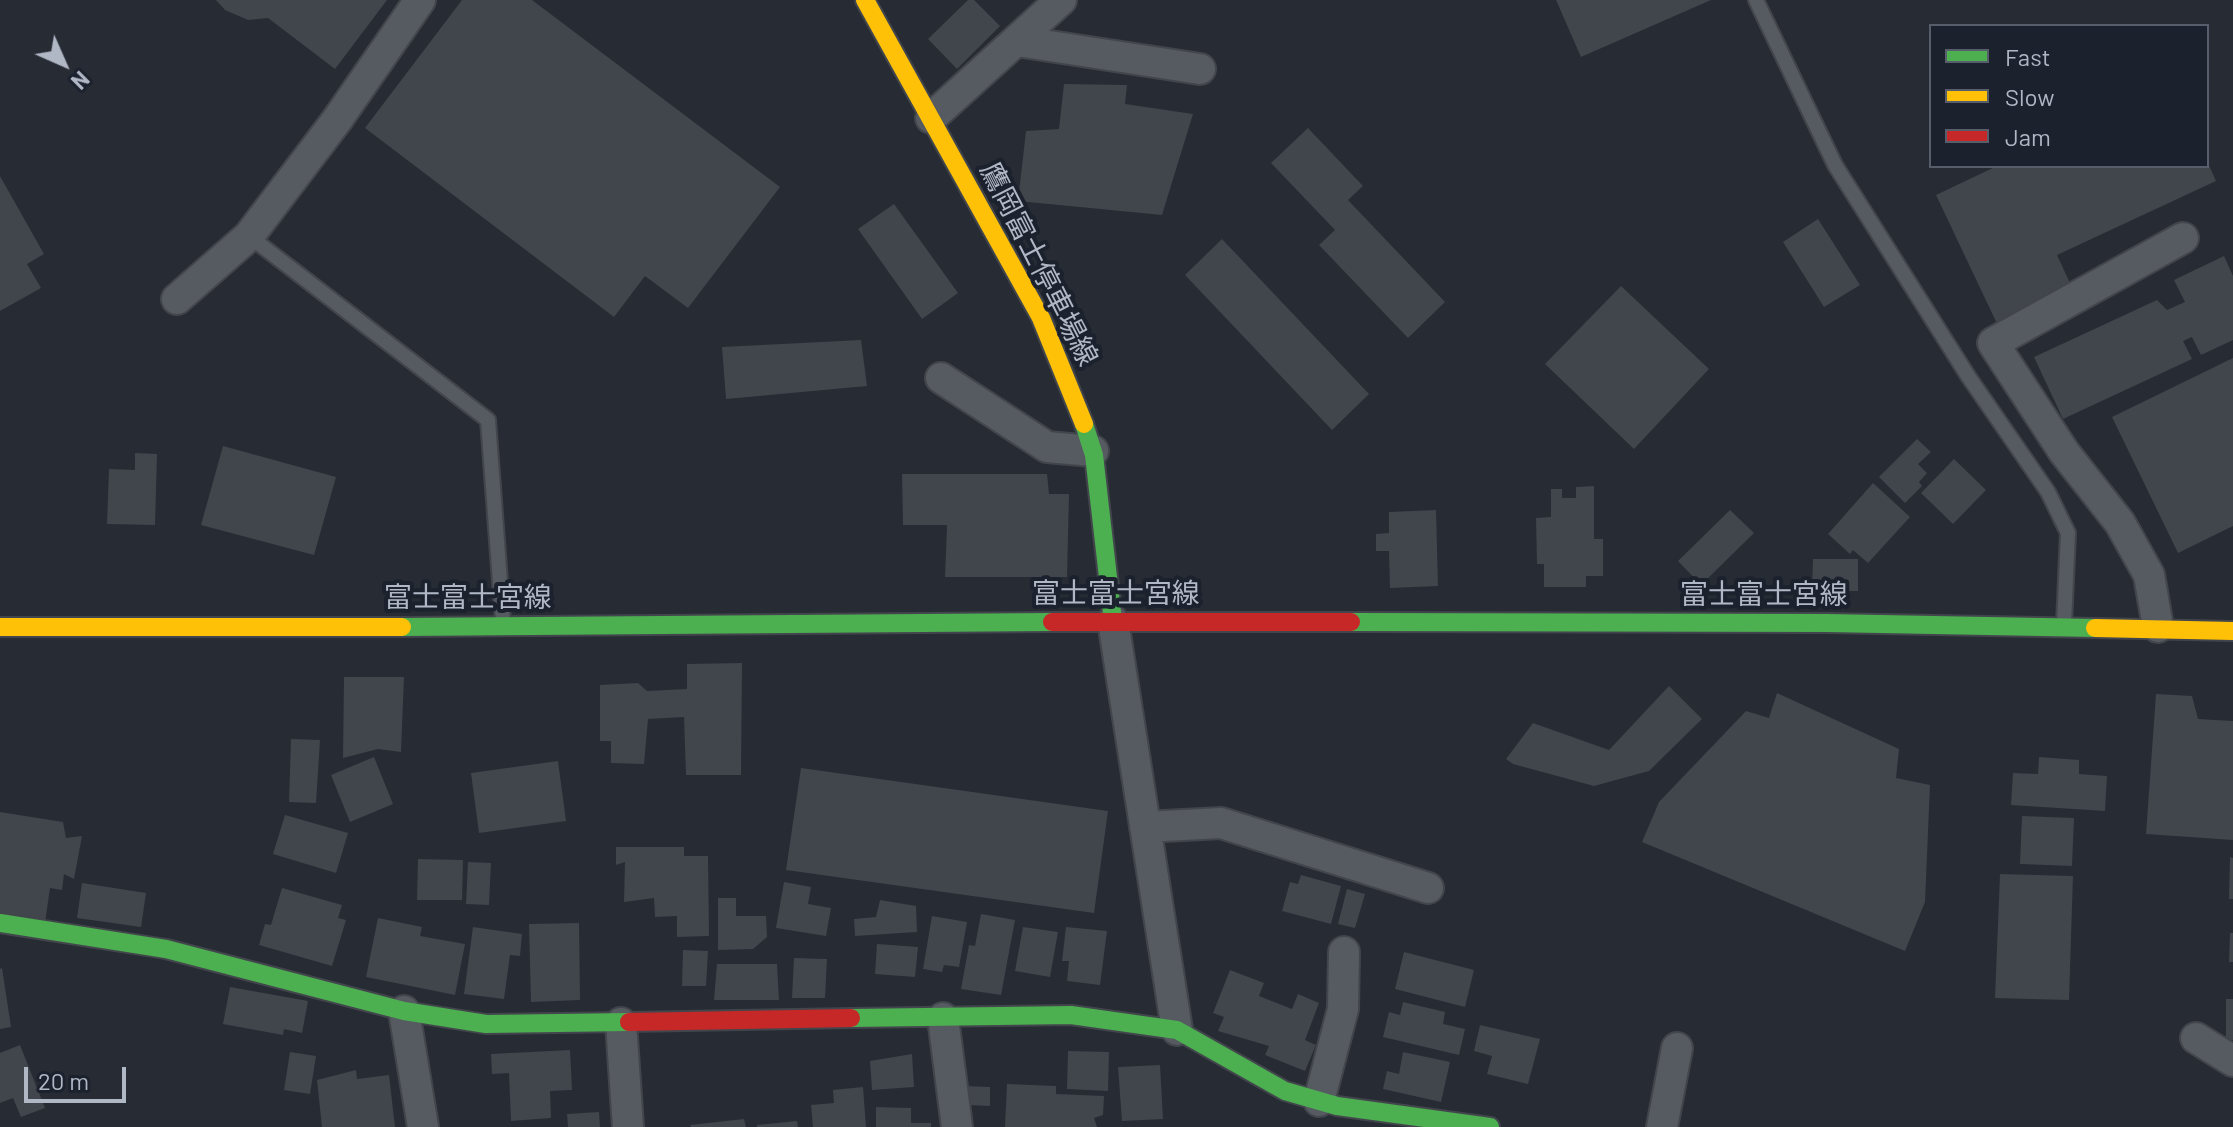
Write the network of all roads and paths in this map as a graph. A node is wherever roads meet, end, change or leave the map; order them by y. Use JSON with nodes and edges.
{"nodes":[{"id":1,"x":420,"y":0,"type":"edge"},
{"id":2,"x":865,"y":0,"type":"edge"},
{"id":3,"x":1061,"y":0,"type":"edge"},
{"id":4,"x":1756,"y":0,"type":"edge"},
{"id":5,"x":1017,"y":41,"type":"junction"},
{"id":6,"x":1200,"y":69,"type":"dead end"},
{"id":7,"x":931,"y":118,"type":"junction"},
{"id":8,"x":249,"y":236,"type":"junction"},
{"id":9,"x":2183,"y":238,"type":"dead end"},
{"id":10,"x":177,"y":299,"type":"dead end"},
{"id":11,"x":941,"y":378,"type":"dead end"},
{"id":12,"x":1093,"y":451,"type":"junction"},
{"id":13,"x":1113,"y":621,"type":"junction"},
{"id":14,"x":2064,"y":625,"type":"junction"},
{"id":15,"x":503,"y":626,"type":"junction"},
{"id":16,"x":0,"y":627,"type":"edge"},
{"id":17,"x":2158,"y":627,"type":"junction"},
{"id":18,"x":2233,"y":631,"type":"edge"},
{"id":19,"x":1145,"y":827,"type":"junction"},
{"id":20,"x":1428,"y":888,"type":"dead end"},
{"id":21,"x":0,"y":923,"type":"edge"},
{"id":22,"x":1344,"y":952,"type":"dead end"},
{"id":23,"x":404,"y":1011,"type":"junction"},
{"id":24,"x":943,"y":1018,"type":"junction"},
{"id":25,"x":621,"y":1023,"type":"junction"},
{"id":26,"x":1177,"y":1030,"type":"junction"},
{"id":27,"x":2196,"y":1038,"type":"dead end"},
{"id":28,"x":1677,"y":1048,"type":"dead end"},
{"id":29,"x":2233,"y":1061,"type":"edge"},
{"id":30,"x":1331,"y":1111,"type":"edge"},
{"id":31,"x":423,"y":1127,"type":"edge"},
{"id":32,"x":628,"y":1127,"type":"edge"},
{"id":33,"x":957,"y":1127,"type":"edge"},
{"id":34,"x":1490,"y":1127,"type":"edge"},
{"id":35,"x":1662,"y":1127,"type":"edge"}],
"edges":[{"from":1,"to":8,"type":"street"},
{"from":2,"to":7,"type":"main road","name":"鷹岡富士停車場線"},
{"from":3,"to":5,"type":"street"},
{"from":4,"to":14,"type":"lane"},
{"from":5,"to":6,"type":"street"},
{"from":5,"to":7,"type":"street"},
{"from":7,"to":12,"type":"main road","name":"鷹岡富士停車場線"},
{"from":8,"to":10,"type":"street"},
{"from":8,"to":15,"type":"lane"},
{"from":9,"to":17,"type":"street"},
{"from":11,"to":12,"type":"street"},
{"from":12,"to":13,"type":"main road","name":"鷹岡富士停車場線"},
{"from":13,"to":14,"type":"main road","name":"富士富士宮線"},
{"from":13,"to":15,"type":"main road","name":"富士富士宮線"},
{"from":13,"to":19,"type":"street"},
{"from":14,"to":17,"type":"main road","name":"富士富士宮線"},
{"from":15,"to":16,"type":"main road","name":"富士富士宮線"},
{"from":17,"to":18,"type":"main road","name":"富士富士宮線"},
{"from":19,"to":20,"type":"street"},
{"from":19,"to":26,"type":"street"},
{"from":21,"to":23,"type":"main road"},
{"from":22,"to":30,"type":"street"},
{"from":23,"to":25,"type":"main road"},
{"from":23,"to":31,"type":"street"},
{"from":24,"to":25,"type":"main road"},
{"from":24,"to":26,"type":"main road"},
{"from":24,"to":33,"type":"street"},
{"from":25,"to":32,"type":"street"},
{"from":26,"to":30,"type":"main road"},
{"from":27,"to":29,"type":"street"},
{"from":28,"to":35,"type":"street"},
{"from":30,"to":34,"type":"main road"}]}
